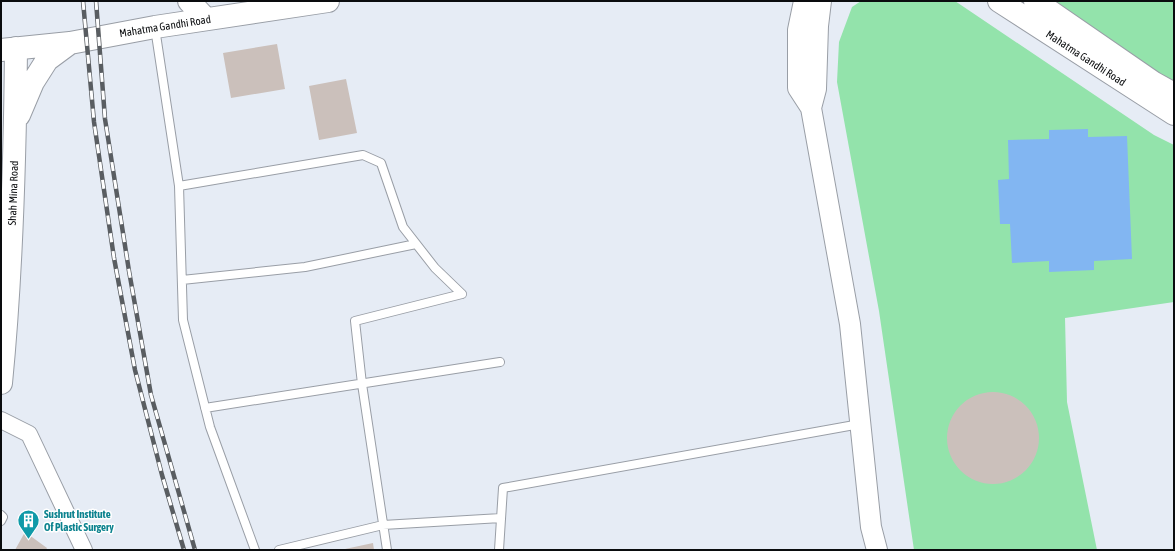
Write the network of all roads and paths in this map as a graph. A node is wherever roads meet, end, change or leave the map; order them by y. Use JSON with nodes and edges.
{"nodes":[{"id":1,"x":189,"y":1,"type":"edge"},
{"id":2,"x":328,"y":1,"type":"edge"},
{"id":3,"x":804,"y":1,"type":"edge"},
{"id":4,"x":821,"y":1,"type":"edge"},
{"id":5,"x":999,"y":1,"type":"edge"},
{"id":6,"x":1041,"y":4,"type":"edge"},
{"id":7,"x":206,"y":19,"type":"junction"},
{"id":8,"x":155,"y":27,"type":"junction"},
{"id":9,"x":70,"y":43,"type":"junction"},
{"id":10,"x":8,"y":49,"type":"edge"},
{"id":11,"x":1174,"y":94,"type":"edge"},
{"id":12,"x":811,"y":108,"type":"junction"},
{"id":13,"x":1174,"y":114,"type":"edge"},
{"id":14,"x":15,"y":123,"type":"junction"},
{"id":15,"x":179,"y":186,"type":"junction"},
{"id":16,"x":416,"y":244,"type":"junction"},
{"id":17,"x":182,"y":280,"type":"junction"},
{"id":18,"x":500,"y":362,"type":"dead end"},
{"id":19,"x":1,"y":383,"type":"edge"},
{"id":20,"x":362,"y":384,"type":"junction"},
{"id":21,"x":205,"y":408,"type":"junction"},
{"id":22,"x":1,"y":420,"type":"edge"},
{"id":23,"x":861,"y":424,"type":"junction"},
{"id":24,"x":1,"y":515,"type":"edge"},
{"id":25,"x":501,"y":518,"type":"junction"},
{"id":26,"x":1,"y":521,"type":"edge"},
{"id":27,"x":383,"y":525,"type":"junction"},
{"id":28,"x":84,"y":550,"type":"edge"},
{"id":29,"x":255,"y":550,"type":"edge"},
{"id":30,"x":279,"y":550,"type":"edge"},
{"id":31,"x":387,"y":550,"type":"edge"},
{"id":32,"x":499,"y":550,"type":"edge"},
{"id":33,"x":877,"y":550,"type":"edge"}],
"edges":[{"from":1,"to":7,"type":"main road"},
{"from":2,"to":7,"type":"main road","name":"Mahatma Gandhi Road"},
{"from":3,"to":12,"type":"street"},
{"from":4,"to":12,"type":"street"},
{"from":5,"to":13,"type":"main road","name":"Mahatma Gandhi Road"},
{"from":6,"to":11,"type":"main road","name":"Mahatma Gandhi Road"},
{"from":7,"to":8,"type":"main road","name":"Mahatma Gandhi Road"},
{"from":8,"to":9,"type":"main road","name":"Mahatma Gandhi Road"},
{"from":8,"to":15,"type":"lane"},
{"from":9,"to":10,"type":"main road","name":"Mahatma Gandhi Road"},
{"from":9,"to":14,"type":"main road"},
{"from":10,"to":14,"type":"main road","name":"Shah Mina Road"},
{"from":12,"to":23,"type":"street"},
{"from":14,"to":19,"type":"main road","name":"Shah Mina Road"},
{"from":15,"to":16,"type":"lane"},
{"from":15,"to":17,"type":"lane"},
{"from":16,"to":17,"type":"lane"},
{"from":16,"to":20,"type":"lane"},
{"from":17,"to":21,"type":"lane"},
{"from":18,"to":20,"type":"lane"},
{"from":20,"to":21,"type":"lane"},
{"from":20,"to":27,"type":"lane"},
{"from":21,"to":29,"type":"lane"},
{"from":22,"to":28,"type":"street"},
{"from":23,"to":25,"type":"lane"},
{"from":23,"to":33,"type":"street"},
{"from":24,"to":26,"type":"lane"},
{"from":25,"to":27,"type":"lane"},
{"from":25,"to":32,"type":"lane"},
{"from":27,"to":30,"type":"lane"},
{"from":27,"to":31,"type":"lane"}]}
